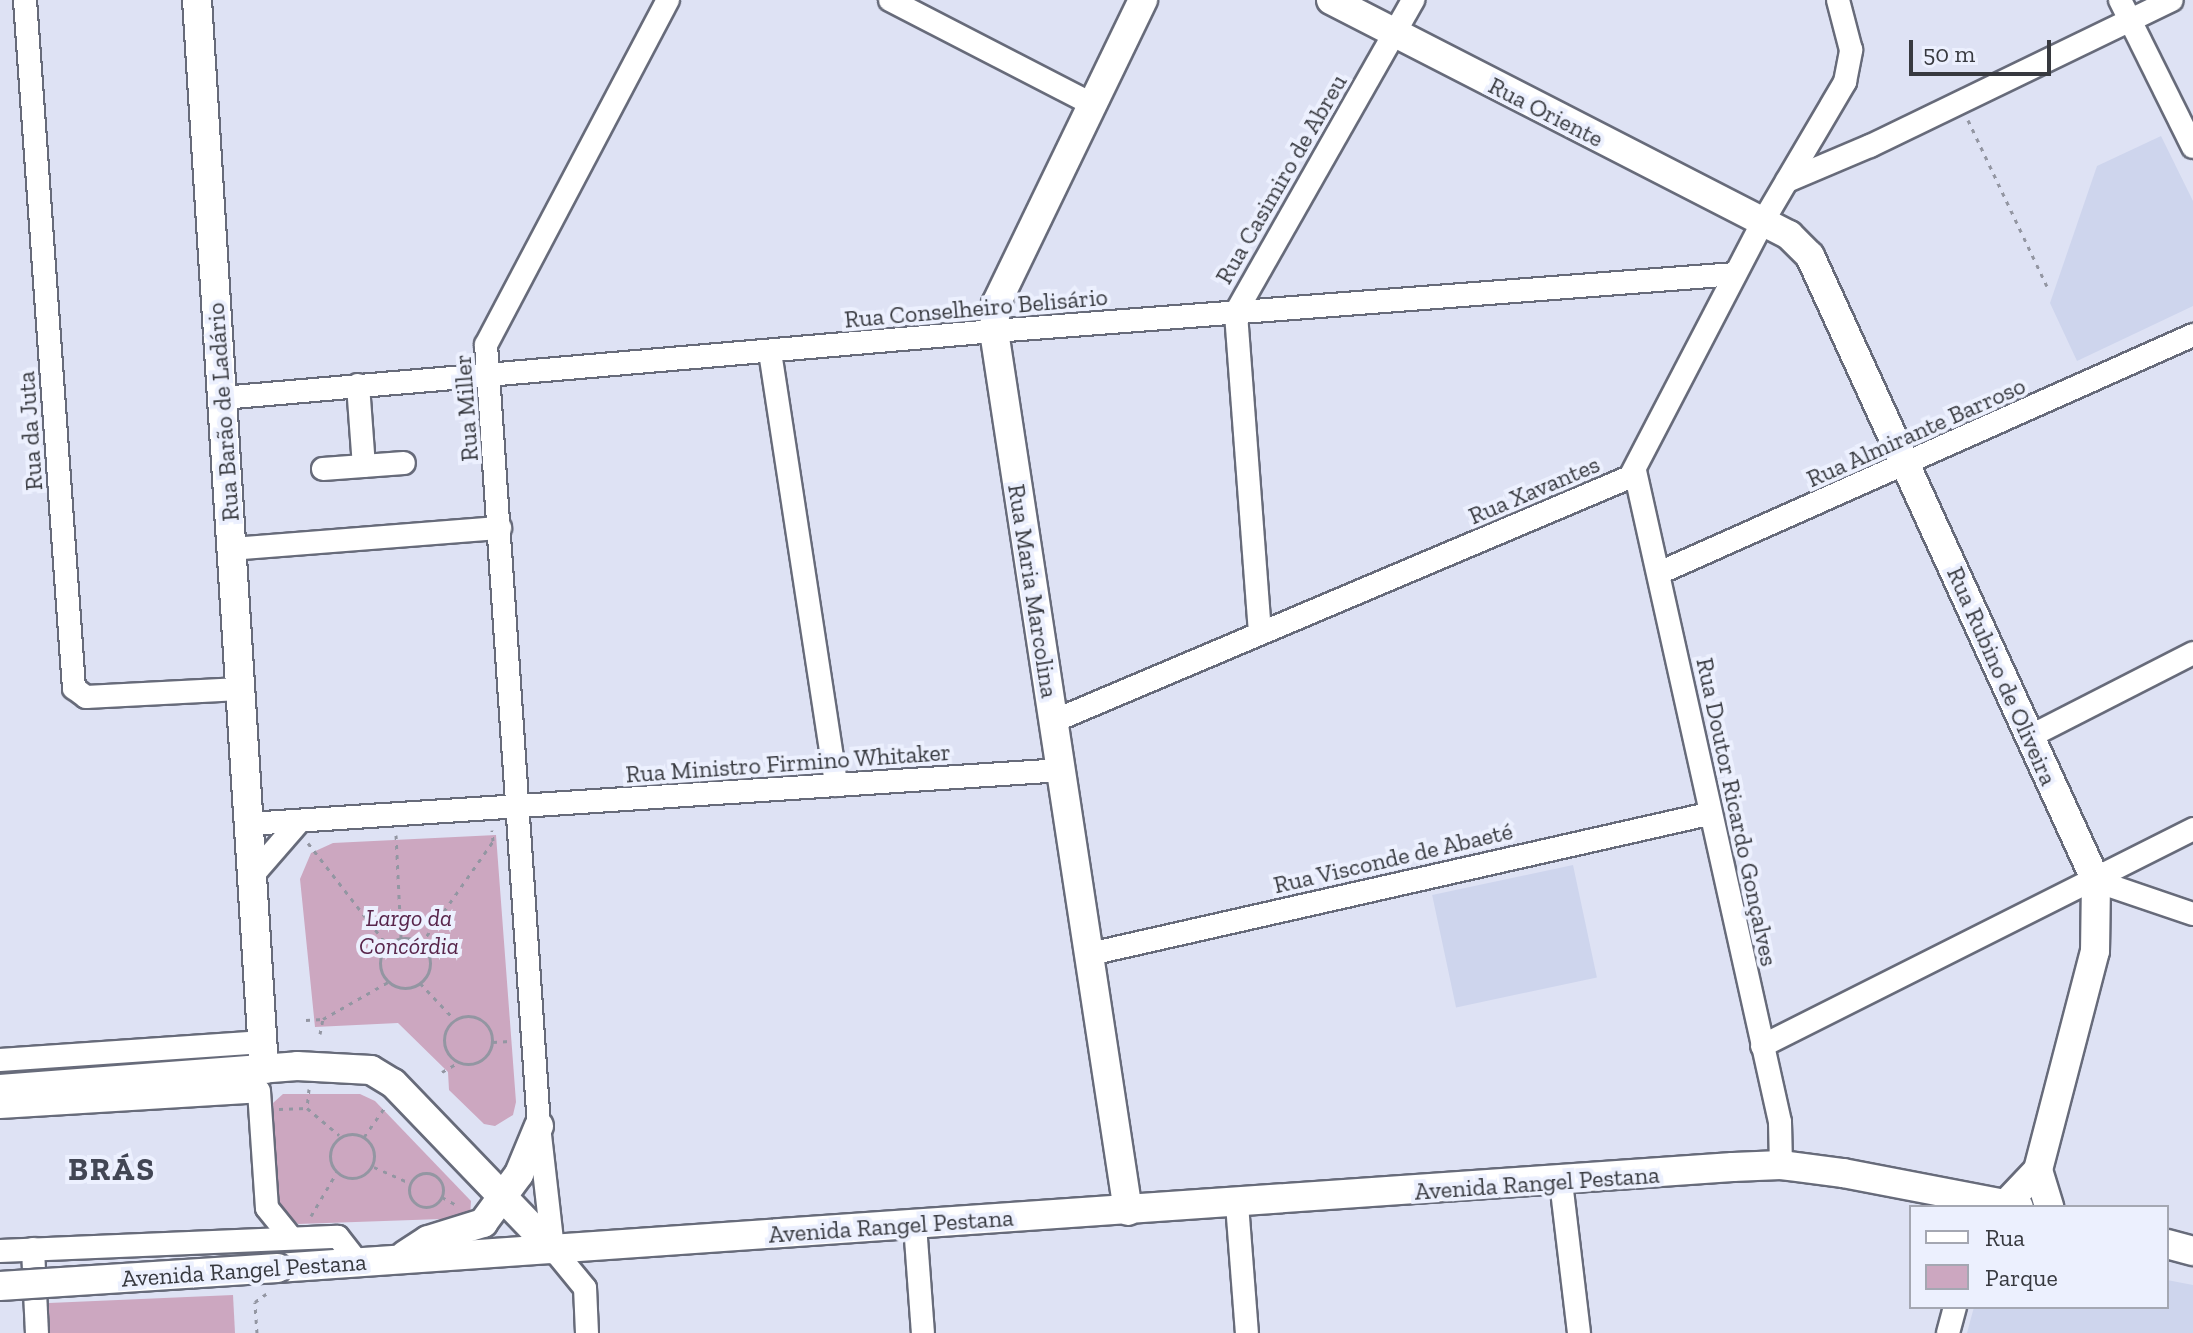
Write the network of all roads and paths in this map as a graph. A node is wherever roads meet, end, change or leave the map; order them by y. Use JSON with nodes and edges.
{"nodes":[{"id":1,"x":25,"y":0,"type":"edge"},
{"id":2,"x":197,"y":0,"type":"edge"},
{"id":3,"x":668,"y":0,"type":"edge"},
{"id":4,"x":890,"y":0,"type":"edge"},
{"id":5,"x":1143,"y":0,"type":"edge"},
{"id":6,"x":1331,"y":0,"type":"edge"},
{"id":7,"x":1413,"y":0,"type":"edge"},
{"id":8,"x":1838,"y":0,"type":"edge"},
{"id":9,"x":2172,"y":0,"type":"edge"},
{"id":10,"x":2125,"y":10,"type":"edge"},
{"id":11,"x":1394,"y":34,"type":"junction"},
{"id":12,"x":1960,"y":103,"type":"junction"},
{"id":13,"x":1093,"y":105,"type":"junction"},
{"id":14,"x":2193,"y":147,"type":"edge"},
{"id":15,"x":1787,"y":181,"type":"junction"},
{"id":16,"x":1762,"y":223,"type":"junction"},
{"id":17,"x":1735,"y":274,"type":"junction"},
{"id":18,"x":2047,"y":286,"type":"dead end"},
{"id":19,"x":1236,"y":312,"type":"junction"},
{"id":20,"x":994,"y":331,"type":"junction"},
{"id":21,"x":2193,"y":335,"type":"edge"},
{"id":22,"x":770,"y":352,"type":"junction"},
{"id":23,"x":490,"y":373,"type":"junction"},
{"id":24,"x":358,"y":385,"type":"junction"},
{"id":25,"x":222,"y":398,"type":"junction"},
{"id":26,"x":404,"y":463,"type":"dead end"},
{"id":27,"x":364,"y":466,"type":"junction"},
{"id":28,"x":1906,"y":466,"type":"junction"},
{"id":29,"x":323,"y":469,"type":"dead end"},
{"id":30,"x":1635,"y":471,"type":"junction"},
{"id":31,"x":500,"y":528,"type":"junction"},
{"id":32,"x":231,"y":549,"type":"junction"},
{"id":33,"x":1659,"y":573,"type":"junction"},
{"id":34,"x":1260,"y":633,"type":"junction"},
{"id":35,"x":2193,"y":653,"type":"edge"},
{"id":36,"x":240,"y":689,"type":"junction"},
{"id":37,"x":1054,"y":721,"type":"junction"},
{"id":38,"x":2029,"y":737,"type":"junction"},
{"id":39,"x":1061,"y":770,"type":"junction"},
{"id":40,"x":836,"y":785,"type":"junction"},
{"id":41,"x":518,"y":809,"type":"junction"},
{"id":42,"x":1708,"y":814,"type":"junction"},
{"id":43,"x":249,"y":824,"type":"junction"},
{"id":44,"x":492,"y":827,"type":"dead end"},
{"id":45,"x":2193,"y":829,"type":"edge"},
{"id":46,"x":302,"y":831,"type":"junction"},
{"id":47,"x":396,"y":831,"type":"dead end"},
{"id":48,"x":252,"y":876,"type":"junction"},
{"id":49,"x":2096,"y":881,"type":"junction"},
{"id":50,"x":2193,"y":914,"type":"edge"},
{"id":51,"x":401,"y":938,"type":"junction"},
{"id":52,"x":421,"y":944,"type":"junction"},
{"id":53,"x":387,"y":945,"type":"junction"},
{"id":54,"x":1090,"y":954,"type":"junction"},
{"id":55,"x":388,"y":982,"type":"junction"},
{"id":56,"x":420,"y":983,"type":"junction"},
{"id":57,"x":323,"y":1019,"type":"junction"},
{"id":58,"x":306,"y":1020,"type":"dead end"},
{"id":59,"x":455,"y":1020,"type":"junction"},
{"id":60,"x":320,"y":1034,"type":"dead end"},
{"id":61,"x":518,"y":1040,"type":"dead end"},
{"id":62,"x":493,"y":1042,"type":"junction"},
{"id":63,"x":1762,"y":1046,"type":"junction"},
{"id":64,"x":0,"y":1060,"type":"edge"},
{"id":65,"x":459,"y":1062,"type":"junction"},
{"id":66,"x":442,"y":1072,"type":"dead end"},
{"id":67,"x":264,"y":1078,"type":"junction"},
{"id":68,"x":0,"y":1089,"type":"edge"},
{"id":69,"x":309,"y":1089,"type":"dead end"},
{"id":70,"x":387,"y":1106,"type":"dead end"},
{"id":71,"x":0,"y":1107,"type":"edge"},
{"id":72,"x":307,"y":1108,"type":"junction"},
{"id":73,"x":539,"y":1126,"type":"junction"},
{"id":74,"x":340,"y":1136,"type":"junction"},
{"id":75,"x":364,"y":1137,"type":"junction"},
{"id":76,"x":1781,"y":1165,"type":"junction"},
{"id":77,"x":372,"y":1166,"type":"junction"},
{"id":78,"x":2038,"y":1170,"type":"junction"},
{"id":79,"x":337,"y":1172,"type":"junction"},
{"id":80,"x":1561,"y":1182,"type":"junction"},
{"id":81,"x":410,"y":1183,"type":"junction"},
{"id":82,"x":505,"y":1199,"type":"junction"},
{"id":83,"x":1237,"y":1204,"type":"junction"},
{"id":84,"x":1997,"y":1204,"type":"edge"},
{"id":85,"x":2048,"y":1205,"type":"edge"},
{"id":86,"x":1128,"y":1211,"type":"junction"},
{"id":87,"x":915,"y":1225,"type":"junction"},
{"id":88,"x":297,"y":1231,"type":"junction"},
{"id":89,"x":2169,"y":1245,"type":"edge"},
{"id":90,"x":33,"y":1249,"type":"junction"},
{"id":91,"x":553,"y":1249,"type":"junction"},
{"id":92,"x":0,"y":1251,"type":"edge"},
{"id":93,"x":2193,"y":1251,"type":"edge"},
{"id":94,"x":398,"y":1259,"type":"junction"},
{"id":95,"x":358,"y":1263,"type":"junction"},
{"id":96,"x":0,"y":1286,"type":"edge"},
{"id":97,"x":255,"y":1302,"type":"dead end"},
{"id":98,"x":1954,"y":1309,"type":"edge"},
{"id":99,"x":37,"y":1333,"type":"edge"},
{"id":100,"x":257,"y":1333,"type":"edge"},
{"id":101,"x":587,"y":1333,"type":"edge"},
{"id":102,"x":923,"y":1333,"type":"edge"},
{"id":103,"x":1247,"y":1333,"type":"edge"},
{"id":104,"x":1579,"y":1333,"type":"edge"},
{"id":105,"x":1948,"y":1333,"type":"edge"}],
"edges":[{"from":1,"to":36,"type":"street","name":"Rua da Juta"},
{"from":2,"to":25,"type":"main road","name":"Rua Barão de Ladário"},
{"from":3,"to":23,"type":"street","name":"Rua Miller"},
{"from":4,"to":13,"type":"street"},
{"from":5,"to":13,"type":"main road","name":"Rua Maria Marcolina"},
{"from":6,"to":11,"type":"main road","name":"Rua Oriente"},
{"from":7,"to":11,"type":"street","name":"Rua Casimiro de Abreu"},
{"from":8,"to":15,"type":"street","name":"Rua Xavantes"},
{"from":9,"to":10,"type":"street"},
{"from":10,"to":12,"type":"street"},
{"from":10,"to":14,"type":"street"},
{"from":11,"to":16,"type":"main road","name":"Rua Oriente"},
{"from":11,"to":19,"type":"street","name":"Rua Casimiro de Abreu"},
{"from":12,"to":15,"type":"street"},
{"from":12,"to":18,"type":"path"},
{"from":13,"to":20,"type":"main road","name":"Rua Maria Marcolina"},
{"from":15,"to":16,"type":"street","name":"Rua Xavantes"},
{"from":16,"to":17,"type":"street","name":"Rua Xavantes"},
{"from":16,"to":28,"type":"main road","name":"Rua Rubino de Oliveira"},
{"from":17,"to":19,"type":"street","name":"Rua Conselheiro Belisário"},
{"from":17,"to":30,"type":"street","name":"Rua Xavantes"},
{"from":19,"to":20,"type":"street","name":"Rua Conselheiro Belisário"},
{"from":19,"to":34,"type":"street","name":"Rua Casimiro de Abreu"},
{"from":20,"to":22,"type":"street","name":"Rua Conselheiro Belisário"},
{"from":20,"to":37,"type":"main road","name":"Rua Maria Marcolina"},
{"from":21,"to":28,"type":"street","name":"Rua Almirante Barroso"},
{"from":22,"to":23,"type":"street","name":"Rua Conselheiro Belisário"},
{"from":22,"to":40,"type":"street"},
{"from":23,"to":24,"type":"street","name":"Rua Conselheiro Belisário"},
{"from":23,"to":31,"type":"street","name":"Rua Miller"},
{"from":24,"to":25,"type":"street","name":"Rua Conselheiro Belisário"},
{"from":24,"to":27,"type":"street"},
{"from":25,"to":32,"type":"main road","name":"Rua Barão de Ladário"},
{"from":26,"to":27,"type":"street"},
{"from":27,"to":29,"type":"street"},
{"from":28,"to":33,"type":"street","name":"Rua Almirante Barroso"},
{"from":28,"to":38,"type":"main road","name":"Rua Rubino de Oliveira"},
{"from":30,"to":33,"type":"street","name":"Rua Doutor Ricardo Gonçalves"},
{"from":30,"to":34,"type":"street","name":"Rua Xavantes"},
{"from":31,"to":32,"type":"street"},
{"from":31,"to":41,"type":"street","name":"Rua Miller"},
{"from":32,"to":36,"type":"main road","name":"Rua Barão de Ladário"},
{"from":33,"to":42,"type":"street","name":"Rua Doutor Ricardo Gonçalves"},
{"from":34,"to":37,"type":"street","name":"Rua Xavantes"},
{"from":35,"to":38,"type":"street"},
{"from":36,"to":43,"type":"main road","name":"Rua Barão de Ladário"},
{"from":37,"to":39,"type":"main road","name":"Rua Maria Marcolina"},
{"from":38,"to":49,"type":"main road","name":"Rua Rubino de Oliveira"},
{"from":39,"to":40,"type":"street","name":"Rua Ministro Firmino Whitaker"},
{"from":39,"to":54,"type":"main road","name":"Rua Maria Marcolina"},
{"from":40,"to":41,"type":"street","name":"Rua Ministro Firmino Whitaker"},
{"from":41,"to":46,"type":"street"},
{"from":41,"to":73,"type":"street"},
{"from":42,"to":54,"type":"street","name":"Rua Visconde de Abaeté"},
{"from":42,"to":63,"type":"street","name":"Rua Doutor Ricardo Gonçalves"},
{"from":43,"to":46,"type":"street"},
{"from":43,"to":48,"type":"main road"},
{"from":44,"to":52,"type":"path"},
{"from":45,"to":49,"type":"street"},
{"from":46,"to":48,"type":"street"},
{"from":46,"to":53,"type":"path"},
{"from":47,"to":51,"type":"path"},
{"from":48,"to":67,"type":"main road"},
{"from":49,"to":50,"type":"street"},
{"from":49,"to":63,"type":"street"},
{"from":49,"to":78,"type":"main road","name":"Rua Rubino de Oliveira"},
{"from":51,"to":52,"type":"path"},
{"from":51,"to":53,"type":"path"},
{"from":52,"to":56,"type":"path"},
{"from":53,"to":55,"type":"path"},
{"from":54,"to":86,"type":"main road","name":"Rua Maria Marcolina"},
{"from":55,"to":56,"type":"path"},
{"from":55,"to":57,"type":"path"},
{"from":56,"to":59,"type":"path"},
{"from":57,"to":58,"type":"path"},
{"from":57,"to":60,"type":"path"},
{"from":59,"to":62,"type":"path"},
{"from":59,"to":65,"type":"path"},
{"from":61,"to":62,"type":"path"},
{"from":62,"to":65,"type":"path"},
{"from":63,"to":76,"type":"street","name":"Rua Doutor Ricardo Gonçalves"},
{"from":64,"to":67,"type":"street"},
{"from":65,"to":66,"type":"path"},
{"from":67,"to":68,"type":"main road"},
{"from":67,"to":71,"type":"street"},
{"from":67,"to":72,"type":"path"},
{"from":67,"to":82,"type":"main road"},
{"from":67,"to":88,"type":"street"},
{"from":69,"to":72,"type":"path"},
{"from":70,"to":75,"type":"path"},
{"from":72,"to":74,"type":"path"},
{"from":73,"to":82,"type":"main road"},
{"from":73,"to":91,"type":"street"},
{"from":74,"to":75,"type":"path"},
{"from":74,"to":79,"type":"path"},
{"from":75,"to":77,"type":"path"},
{"from":76,"to":80,"type":"main road","name":"Avenida Rangel Pestana"},
{"from":76,"to":84,"type":"main road","name":"Avenida Rangel Pestana"},
{"from":77,"to":79,"type":"path"},
{"from":77,"to":81,"type":"path"},
{"from":78,"to":84,"type":"main road","name":"Rua Rubino de Oliveira"},
{"from":78,"to":85,"type":"main road"},
{"from":79,"to":88,"type":"path"},
{"from":80,"to":83,"type":"main road","name":"Avenida Rangel Pestana"},
{"from":80,"to":104,"type":"street"},
{"from":81,"to":81,"type":"path"},
{"from":82,"to":91,"type":"main road"},
{"from":82,"to":94,"type":"main road"},
{"from":83,"to":86,"type":"main road","name":"Avenida Rangel Pestana"},
{"from":83,"to":103,"type":"street"},
{"from":86,"to":87,"type":"main road","name":"Avenida Rangel Pestana"},
{"from":87,"to":91,"type":"main road","name":"Avenida Rangel Pestana"},
{"from":87,"to":102,"type":"street"},
{"from":88,"to":90,"type":"street","name":"Avenida Rangel Pestana"},
{"from":88,"to":95,"type":"street"},
{"from":89,"to":93,"type":"main road"},
{"from":90,"to":92,"type":"street","name":"Avenida Rangel Pestana"},
{"from":90,"to":99,"type":"street"},
{"from":91,"to":94,"type":"main road","name":"Avenida Rangel Pestana"},
{"from":91,"to":101,"type":"street"},
{"from":94,"to":95,"type":"main road","name":"Avenida Rangel Pestana"},
{"from":95,"to":96,"type":"main road","name":"Avenida Rangel Pestana","bridge":true},
{"from":97,"to":100,"type":"path"},
{"from":98,"to":105,"type":"street"}]}
